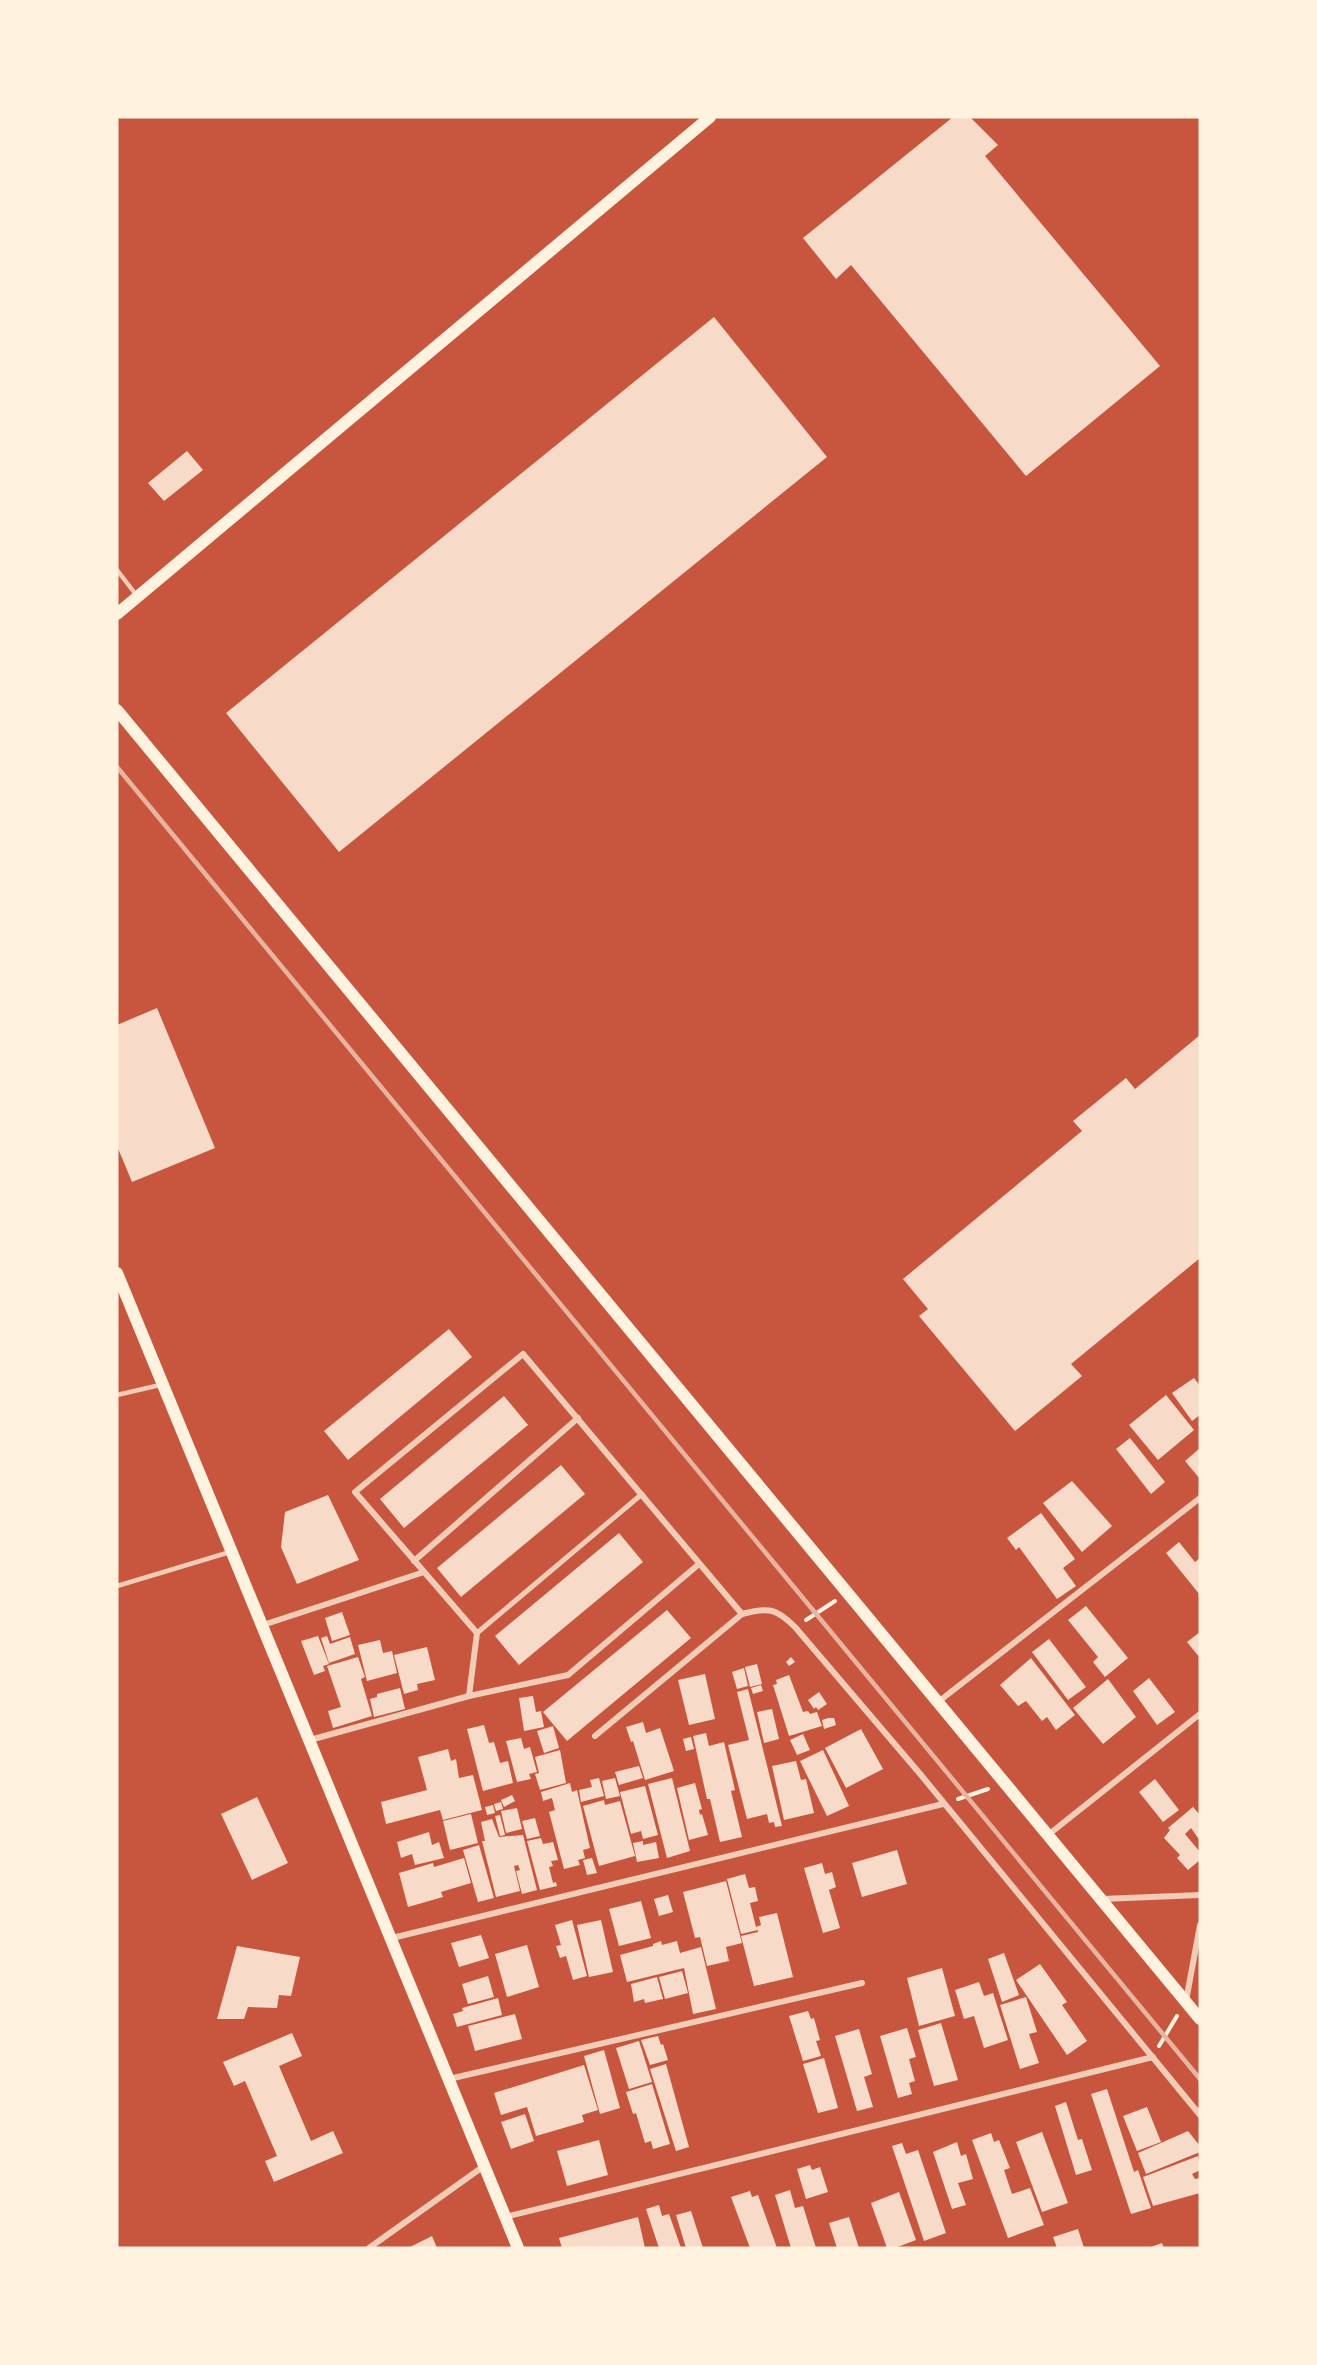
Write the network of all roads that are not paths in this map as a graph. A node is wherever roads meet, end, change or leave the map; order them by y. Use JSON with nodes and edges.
{"nodes":[{"id":1,"x":710,"y":117,"type":"edge"},
{"id":2,"x":117,"y":570,"type":"edge"},
{"id":3,"x":137,"y":597,"type":"junction"},
{"id":4,"x":117,"y":614,"type":"edge"},
{"id":5,"x":117,"y":710,"type":"edge"},
{"id":6,"x":117,"y":1273,"type":"edge"},
{"id":7,"x":163,"y":1384,"type":"junction"},
{"id":8,"x":117,"y":1395,"type":"edge"},
{"id":9,"x":578,"y":1418,"type":"junction"},
{"id":10,"x":642,"y":1494,"type":"junction"},
{"id":11,"x":1200,"y":1498,"type":"edge"},
{"id":12,"x":233,"y":1551,"type":"junction"},
{"id":13,"x":414,"y":1561,"type":"junction"},
{"id":14,"x":699,"y":1564,"type":"junction"},
{"id":15,"x":424,"y":1572,"type":"junction"},
{"id":16,"x":117,"y":1586,"type":"edge"},
{"id":17,"x":742,"y":1614,"type":"junction"},
{"id":18,"x":263,"y":1625,"type":"junction"},
{"id":19,"x":477,"y":1633,"type":"junction"},
{"id":20,"x":469,"y":1696,"type":"junction"},
{"id":21,"x":938,"y":1702,"type":"junction"},
{"id":22,"x":1200,"y":1714,"type":"edge"},
{"id":23,"x":595,"y":1736,"type":"dead end"},
{"id":24,"x":310,"y":1740,"type":"junction"},
{"id":25,"x":943,"y":1804,"type":"junction"},
{"id":26,"x":1048,"y":1835,"type":"junction"},
{"id":27,"x":1200,"y":1895,"type":"edge"},
{"id":28,"x":1101,"y":1899,"type":"junction"},
{"id":29,"x":1200,"y":1925,"type":"edge"},
{"id":30,"x":392,"y":1938,"type":"junction"},
{"id":31,"x":862,"y":1983,"type":"dead end"},
{"id":32,"x":1186,"y":2001,"type":"junction"},
{"id":33,"x":1200,"y":2019,"type":"edge"},
{"id":34,"x":1153,"y":2057,"type":"junction"},
{"id":35,"x":449,"y":2079,"type":"junction"},
{"id":36,"x":1200,"y":2115,"type":"edge"},
{"id":37,"x":484,"y":2166,"type":"junction"},
{"id":38,"x":505,"y":2217,"type":"junction"},
{"id":39,"x":369,"y":2248,"type":"edge"},
{"id":40,"x":518,"y":2248,"type":"edge"}],
"edges":[{"from":1,"to":3,"type":"main road"},
{"from":2,"to":3,"type":"lane"},
{"from":3,"to":4,"type":"main road"},
{"from":5,"to":21,"type":"main road"},
{"from":6,"to":7,"type":"main road"},
{"from":7,"to":8,"type":"lane"},
{"from":7,"to":12,"type":"main road"},
{"from":9,"to":10,"type":"street"},
{"from":9,"to":13,"type":"street"},
{"from":9,"to":13,"type":"street"},
{"from":10,"to":14,"type":"street"},
{"from":10,"to":19,"type":"street"},
{"from":11,"to":21,"type":"street"},
{"from":12,"to":16,"type":"lane"},
{"from":12,"to":18,"type":"main road"},
{"from":13,"to":15,"type":"street"},
{"from":14,"to":17,"type":"street"},
{"from":14,"to":20,"type":"street"},
{"from":15,"to":18,"type":"street"},
{"from":15,"to":19,"type":"street"},
{"from":17,"to":23,"type":"street"},
{"from":17,"to":25,"type":"street"},
{"from":18,"to":24,"type":"main road"},
{"from":19,"to":20,"type":"street"},
{"from":20,"to":24,"type":"street"},
{"from":21,"to":26,"type":"main road"},
{"from":22,"to":26,"type":"street"},
{"from":24,"to":30,"type":"main road"},
{"from":25,"to":30,"type":"street"},
{"from":25,"to":34,"type":"street"},
{"from":26,"to":28,"type":"main road"},
{"from":27,"to":28,"type":"street"},
{"from":28,"to":32,"type":"main road"},
{"from":29,"to":32,"type":"street"},
{"from":30,"to":35,"type":"main road"},
{"from":31,"to":35,"type":"street"},
{"from":32,"to":33,"type":"main road"},
{"from":34,"to":36,"type":"street"},
{"from":34,"to":38,"type":"street"},
{"from":35,"to":37,"type":"main road"},
{"from":37,"to":38,"type":"main road"},
{"from":37,"to":39,"type":"street"},
{"from":38,"to":40,"type":"main road"}]}
